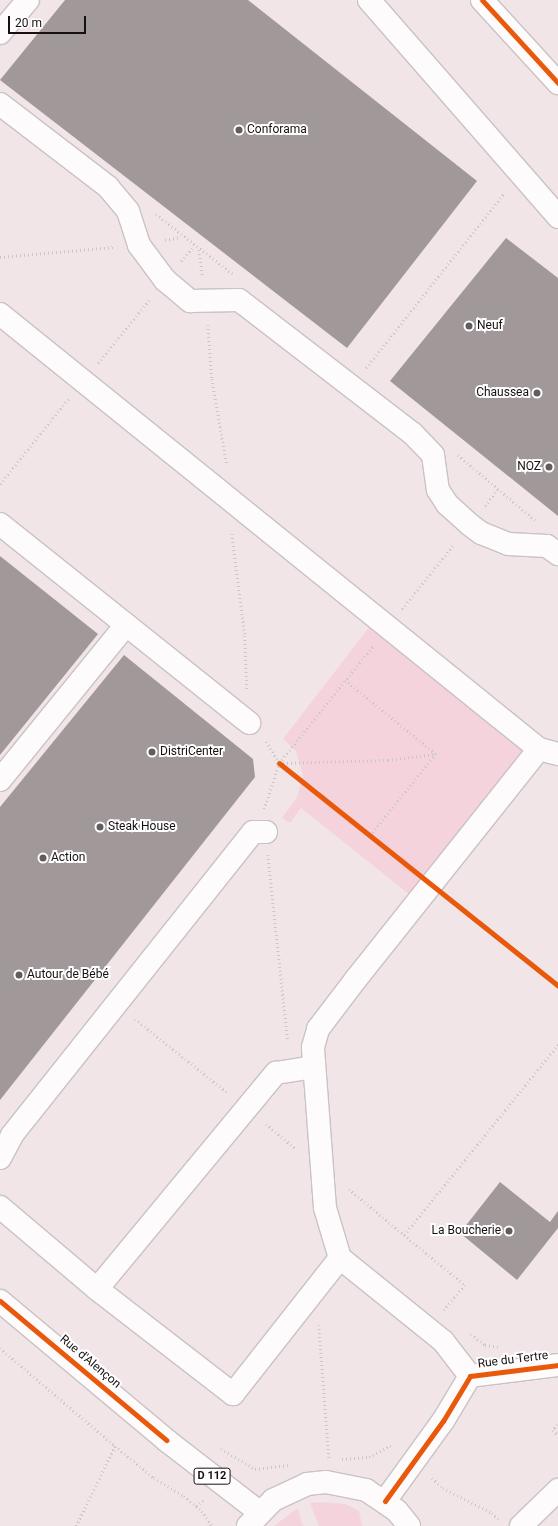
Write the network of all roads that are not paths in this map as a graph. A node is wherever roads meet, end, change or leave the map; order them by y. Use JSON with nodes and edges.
{"nodes":[{"id":1,"x":28,"y":0,"type":"edge"},
{"id":2,"x":369,"y":0,"type":"edge"},
{"id":3,"x":482,"y":0,"type":"edge"},
{"id":4,"x":0,"y":33,"type":"edge"},
{"id":5,"x":558,"y":83,"type":"edge"},
{"id":6,"x":0,"y":104,"type":"edge"},
{"id":7,"x":558,"y":217,"type":"edge"},
{"id":8,"x":0,"y":314,"type":"edge"},
{"id":9,"x":0,"y":524,"type":"edge"},
{"id":10,"x":558,"y":554,"type":"edge"},
{"id":11,"x":126,"y":625,"type":"junction"},
{"id":12,"x":249,"y":723,"type":"dead end"},
{"id":13,"x":549,"y":752,"type":"edge"},
{"id":14,"x":0,"y":780,"type":"edge"},
{"id":15,"x":266,"y":832,"type":"dead end"},
{"id":16,"x":312,"y":1067,"type":"junction"},
{"id":17,"x":0,"y":1158,"type":"edge"},
{"id":18,"x":0,"y":1207,"type":"edge"},
{"id":19,"x":340,"y":1258,"type":"junction"},
{"id":20,"x":97,"y":1289,"type":"junction"},
{"id":21,"x":0,"y":1301,"type":"edge"},
{"id":22,"x":558,"y":1365,"type":"edge"},
{"id":23,"x":470,"y":1376,"type":"junction"},
{"id":24,"x":558,"y":1490,"type":"edge"},
{"id":25,"x":385,"y":1501,"type":"junction"},
{"id":26,"x":253,"y":1519,"type":"edge"},
{"id":27,"x":511,"y":1524,"type":"edge"},
{"id":28,"x":409,"y":1526,"type":"edge"}],
"edges":[{"from":1,"to":4,"type":"main road"},
{"from":2,"to":7,"type":"main road"},
{"from":3,"to":5,"type":"main road"},
{"from":6,"to":10,"type":"main road"},
{"from":8,"to":13,"type":"main road"},
{"from":9,"to":11,"type":"main road"},
{"from":11,"to":12,"type":"main road"},
{"from":11,"to":14,"type":"main road"},
{"from":13,"to":16,"type":"main road"},
{"from":15,"to":17,"type":"main road"},
{"from":16,"to":19,"type":"main road"},
{"from":16,"to":20,"type":"main road"},
{"from":18,"to":20,"type":"main road"},
{"from":19,"to":20,"type":"main road"},
{"from":19,"to":23,"type":"main road"},
{"from":21,"to":26,"type":"main road","name":"Rue d'Alençon","number":"D 112"},
{"from":22,"to":23,"type":"main road","name":"Rue du Tertre"},
{"from":23,"to":25,"type":"main road"},
{"from":24,"to":27,"type":"main road"},
{"from":25,"to":26,"type":"main road"},
{"from":25,"to":28,"type":"main road"}]}
